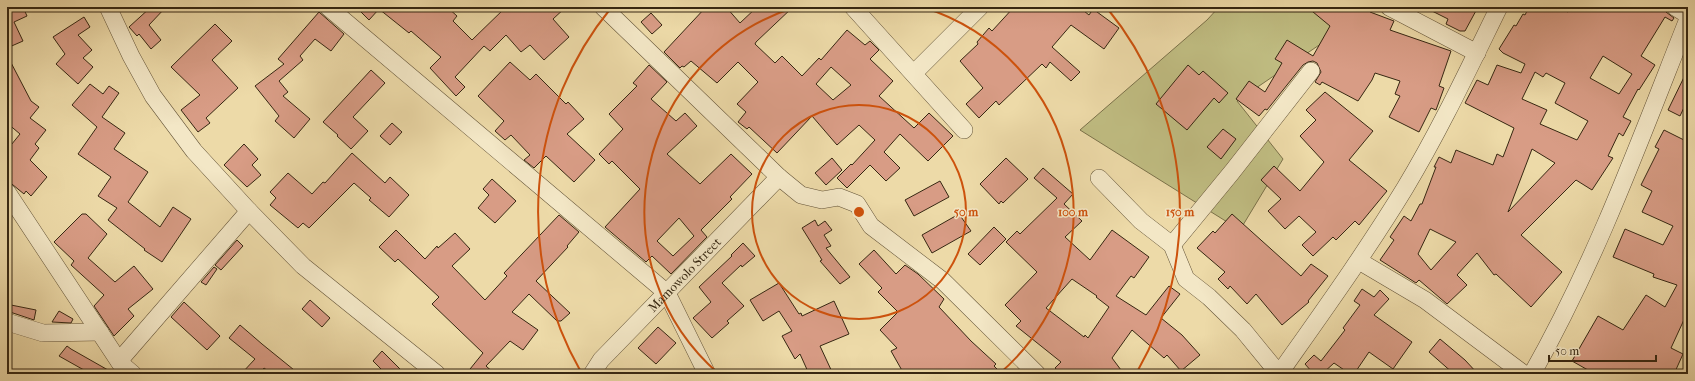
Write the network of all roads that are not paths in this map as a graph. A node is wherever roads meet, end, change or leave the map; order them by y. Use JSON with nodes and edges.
{"nodes":[{"id":1,"x":108,"y":7,"type":"edge"},
{"id":2,"x":328,"y":7,"type":"edge"},
{"id":3,"x":603,"y":7,"type":"edge"},
{"id":4,"x":854,"y":7,"type":"edge"},
{"id":5,"x":980,"y":7,"type":"edge"},
{"id":6,"x":1389,"y":7,"type":"edge"},
{"id":7,"x":1499,"y":7,"type":"edge"},
{"id":8,"x":1675,"y":7,"type":"edge"},
{"id":9,"x":1688,"y":15,"type":"edge"},
{"id":10,"x":1688,"y":19,"type":"edge"},
{"id":11,"x":1477,"y":53,"type":"junction"},
{"id":12,"x":1311,"y":71,"type":"dead end"},
{"id":13,"x":914,"y":73,"type":"junction"},
{"id":14,"x":964,"y":130,"type":"dead end"},
{"id":15,"x":779,"y":177,"type":"junction"},
{"id":16,"x":1099,"y":178,"type":"dead end"},
{"id":17,"x":7,"y":192,"type":"edge"},
{"id":18,"x":249,"y":211,"type":"junction"},
{"id":19,"x":1172,"y":245,"type":"junction"},
{"id":20,"x":1359,"y":261,"type":"junction"},
{"id":21,"x":667,"y":293,"type":"junction"},
{"id":22,"x":7,"y":322,"type":"edge"},
{"id":23,"x":100,"y":332,"type":"junction"},
{"id":24,"x":117,"y":366,"type":"edge"},
{"id":25,"x":133,"y":374,"type":"edge"},
{"id":26,"x":437,"y":374,"type":"edge"},
{"id":27,"x":592,"y":374,"type":"edge"},
{"id":28,"x":707,"y":374,"type":"edge"},
{"id":29,"x":1037,"y":374,"type":"edge"},
{"id":30,"x":1524,"y":374,"type":"edge"},
{"id":31,"x":1532,"y":374,"type":"edge"}],
"edges":[{"from":1,"to":18,"type":"street"},
{"from":2,"to":21,"type":"street"},
{"from":3,"to":15,"type":"street"},
{"from":4,"to":13,"type":"street"},
{"from":5,"to":13,"type":"street"},
{"from":6,"to":11,"type":"street"},
{"from":7,"to":11,"type":"street"},
{"from":8,"to":9,"type":"street"},
{"from":10,"to":31,"type":"street"},
{"from":11,"to":20,"type":"street"},
{"from":12,"to":19,"type":"street"},
{"from":13,"to":14,"type":"street"},
{"from":15,"to":21,"type":"street","name":"Mamowolo Street"},
{"from":15,"to":29,"type":"street"},
{"from":16,"to":19,"type":"street"},
{"from":17,"to":23,"type":"street"},
{"from":18,"to":24,"type":"street"},
{"from":18,"to":26,"type":"street"},
{"from":19,"to":20,"type":"street"},
{"from":20,"to":30,"type":"street"},
{"from":21,"to":27,"type":"street","name":"Mamowolo Street"},
{"from":21,"to":28,"type":"street"},
{"from":22,"to":23,"type":"street"},
{"from":23,"to":24,"type":"street"},
{"from":24,"to":25,"type":"street"}]}
